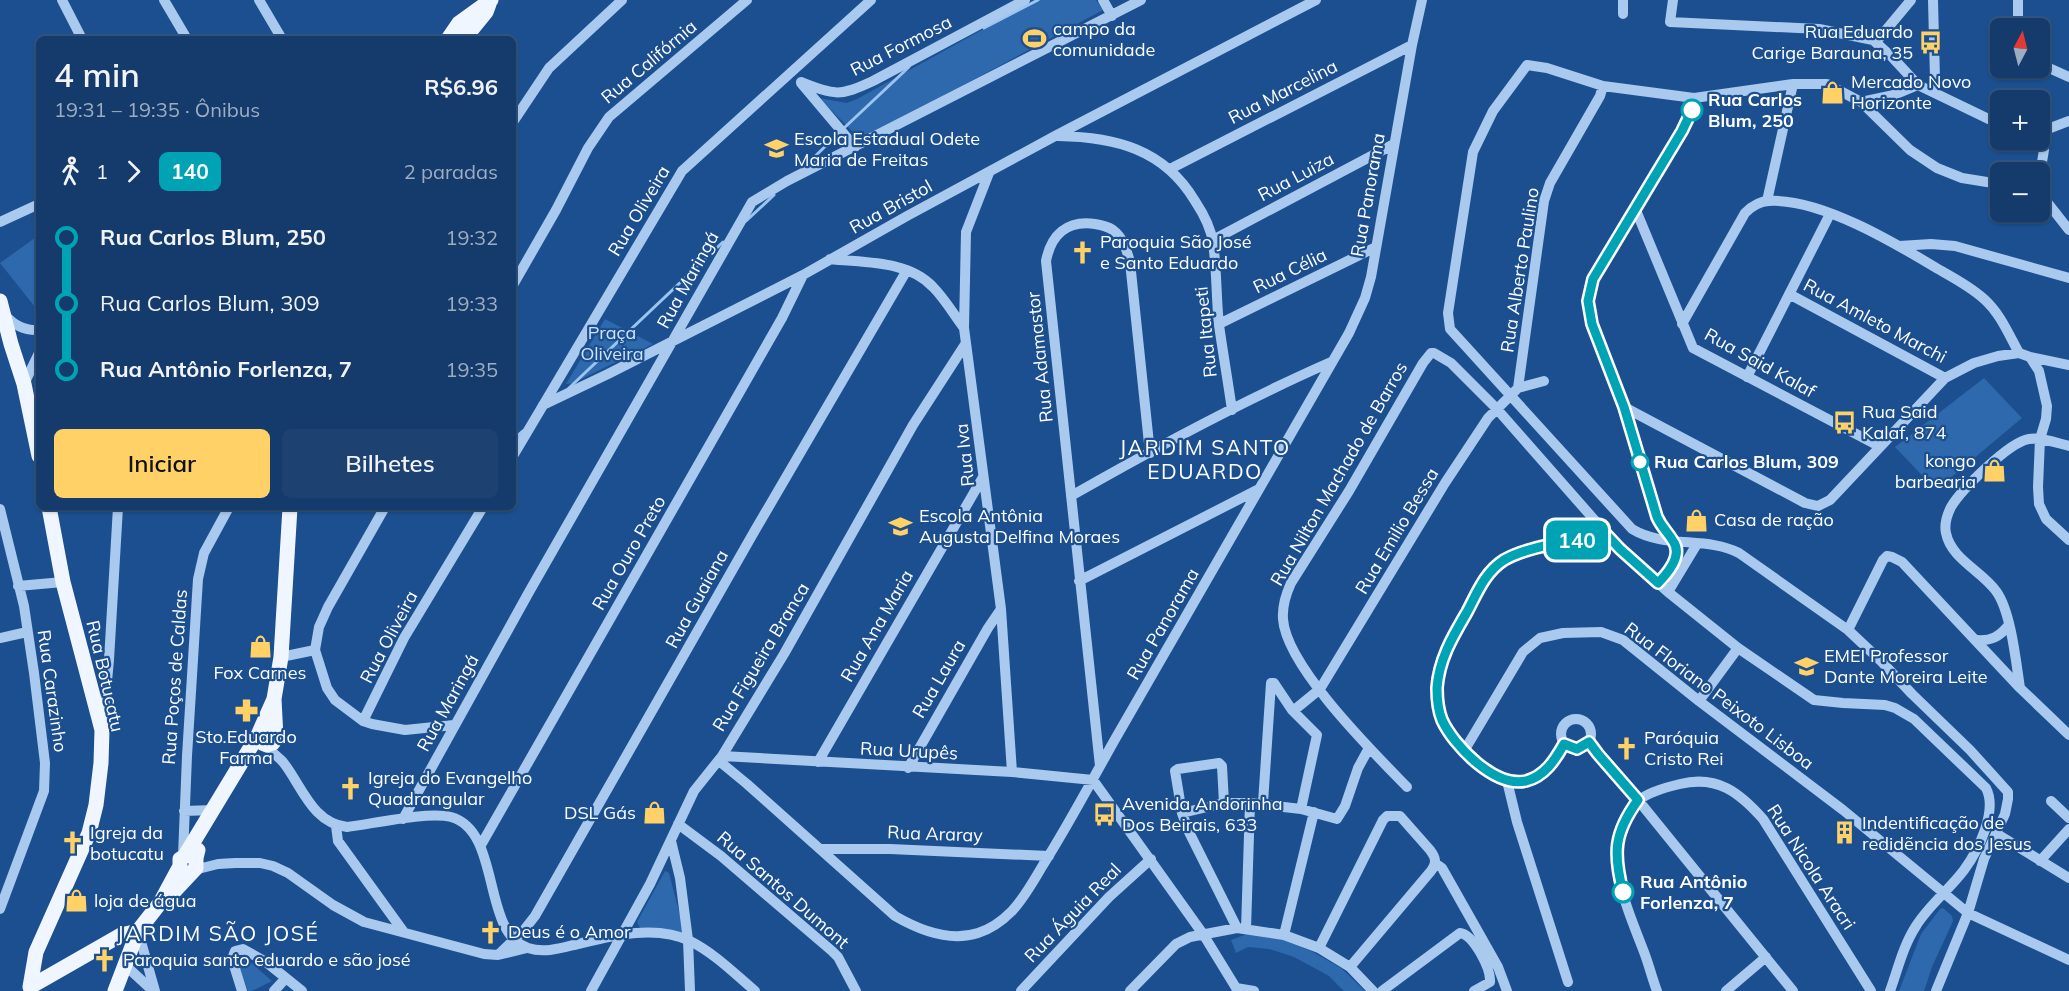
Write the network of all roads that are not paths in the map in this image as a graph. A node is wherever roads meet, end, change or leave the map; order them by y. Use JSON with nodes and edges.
{"nodes":[{"id":1,"x":62,"y":0,"type":"edge"},
{"id":2,"x":164,"y":0,"type":"edge"},
{"id":3,"x":259,"y":0,"type":"edge"},
{"id":4,"x":490,"y":0,"type":"edge"},
{"id":5,"x":622,"y":0,"type":"edge"},
{"id":6,"x":747,"y":0,"type":"edge"},
{"id":7,"x":871,"y":0,"type":"edge"},
{"id":8,"x":1025,"y":0,"type":"edge"},
{"id":9,"x":1103,"y":0,"type":"edge"},
{"id":10,"x":1141,"y":0,"type":"edge"},
{"id":11,"x":1316,"y":0,"type":"edge"},
{"id":12,"x":1422,"y":0,"type":"edge"},
{"id":13,"x":1623,"y":0,"type":"edge"},
{"id":14,"x":1673,"y":0,"type":"edge"},
{"id":15,"x":1911,"y":0,"type":"edge"},
{"id":16,"x":1933,"y":0,"type":"edge"},
{"id":17,"x":2018,"y":0,"type":"edge"},
{"id":18,"x":1623,"y":14,"type":"dead end"},
{"id":19,"x":1112,"y":16,"type":"junction"},
{"id":20,"x":2018,"y":18,"type":"edge"},
{"id":21,"x":80,"y":36,"type":"edge"},
{"id":22,"x":185,"y":36,"type":"edge"},
{"id":23,"x":280,"y":36,"type":"edge"},
{"id":24,"x":450,"y":36,"type":"edge"},
{"id":25,"x":466,"y":36,"type":"edge"},
{"id":26,"x":1876,"y":42,"type":"junction"},
{"id":27,"x":1412,"y":45,"type":"junction"},
{"id":28,"x":2050,"y":69,"type":"edge"},
{"id":29,"x":793,"y":70,"type":"junction"},
{"id":30,"x":2069,"y":78,"type":"edge"},
{"id":31,"x":801,"y":82,"type":"junction"},
{"id":32,"x":1793,"y":84,"type":"junction"},
{"id":33,"x":1918,"y":85,"type":"junction"},
{"id":34,"x":1603,"y":86,"type":"junction"},
{"id":35,"x":1934,"y":91,"type":"junction"},
{"id":36,"x":1694,"y":98,"type":"junction"},
{"id":37,"x":1861,"y":102,"type":"junction"},
{"id":38,"x":516,"y":118,"type":"edge"},
{"id":39,"x":1990,"y":119,"type":"edge"},
{"id":40,"x":2069,"y":121,"type":"edge"},
{"id":41,"x":2050,"y":128,"type":"edge"},
{"id":42,"x":1055,"y":136,"type":"junction"},
{"id":43,"x":1394,"y":144,"type":"junction"},
{"id":44,"x":855,"y":147,"type":"junction"},
{"id":45,"x":1170,"y":169,"type":"junction"},
{"id":46,"x":989,"y":173,"type":"junction"},
{"id":47,"x":1990,"y":183,"type":"edge"},
{"id":48,"x":1767,"y":201,"type":"junction"},
{"id":49,"x":36,"y":205,"type":"edge"},
{"id":50,"x":2050,"y":205,"type":"edge"},
{"id":51,"x":1635,"y":208,"type":"junction"},
{"id":52,"x":1830,"y":214,"type":"junction"},
{"id":53,"x":0,"y":222,"type":"edge"},
{"id":54,"x":2069,"y":229,"type":"edge"},
{"id":55,"x":1213,"y":240,"type":"junction"},
{"id":56,"x":1899,"y":246,"type":"junction"},
{"id":57,"x":1376,"y":247,"type":"junction"},
{"id":58,"x":829,"y":259,"type":"junction"},
{"id":59,"x":907,"y":270,"type":"junction"},
{"id":60,"x":803,"y":275,"type":"junction"},
{"id":61,"x":2069,"y":278,"type":"edge"},
{"id":62,"x":516,"y":280,"type":"edge"},
{"id":63,"x":1789,"y":294,"type":"junction"},
{"id":64,"x":2,"y":307,"type":"edge"},
{"id":65,"x":1219,"y":324,"type":"junction"},
{"id":66,"x":1682,"y":324,"type":"junction"},
{"id":67,"x":964,"y":328,"type":"junction"},
{"id":68,"x":36,"y":330,"type":"edge"},
{"id":69,"x":674,"y":340,"type":"junction"},
{"id":70,"x":966,"y":343,"type":"junction"},
{"id":71,"x":2025,"y":355,"type":"junction"},
{"id":72,"x":36,"y":359,"type":"edge"},
{"id":73,"x":1331,"y":362,"type":"junction"},
{"id":74,"x":2069,"y":365,"type":"edge"},
{"id":75,"x":1747,"y":376,"type":"junction"},
{"id":76,"x":1945,"y":378,"type":"junction"},
{"id":77,"x":1544,"y":381,"type":"dead end"},
{"id":78,"x":24,"y":384,"type":"junction"},
{"id":79,"x":1514,"y":392,"type":"junction"},
{"id":80,"x":543,"y":405,"type":"junction"},
{"id":81,"x":1624,"y":407,"type":"junction"},
{"id":82,"x":1496,"y":408,"type":"junction"},
{"id":83,"x":1232,"y":410,"type":"junction"},
{"id":84,"x":2040,"y":439,"type":"junction"},
{"id":85,"x":36,"y":442,"type":"edge"},
{"id":86,"x":1879,"y":446,"type":"junction"},
{"id":87,"x":2069,"y":446,"type":"edge"},
{"id":88,"x":516,"y":451,"type":"edge"},
{"id":89,"x":1150,"y":453,"type":"junction"},
{"id":90,"x":983,"y":477,"type":"junction"},
{"id":91,"x":1259,"y":489,"type":"junction"},
{"id":92,"x":1071,"y":496,"type":"junction"},
{"id":93,"x":0,"y":509,"type":"edge"},
{"id":94,"x":50,"y":510,"type":"edge"},
{"id":95,"x":118,"y":510,"type":"edge"},
{"id":96,"x":227,"y":510,"type":"edge"},
{"id":97,"x":290,"y":510,"type":"edge"},
{"id":98,"x":383,"y":510,"type":"edge"},
{"id":99,"x":481,"y":510,"type":"edge"},
{"id":100,"x":1605,"y":533,"type":"junction"},
{"id":101,"x":2069,"y":540,"type":"edge"},
{"id":102,"x":1673,"y":541,"type":"junction"},
{"id":103,"x":1697,"y":544,"type":"junction"},
{"id":104,"x":1079,"y":581,"type":"junction"},
{"id":105,"x":63,"y":582,"type":"junction"},
{"id":106,"x":1658,"y":583,"type":"junction"},
{"id":107,"x":18,"y":586,"type":"junction"},
{"id":108,"x":1668,"y":592,"type":"junction"},
{"id":109,"x":1002,"y":609,"type":"junction"},
{"id":110,"x":2008,"y":626,"type":"junction"},
{"id":111,"x":1848,"y":630,"type":"junction"},
{"id":112,"x":27,"y":632,"type":"junction"},
{"id":113,"x":0,"y":638,"type":"edge"},
{"id":114,"x":1977,"y":640,"type":"junction"},
{"id":115,"x":1738,"y":648,"type":"junction"},
{"id":116,"x":315,"y":650,"type":"junction"},
{"id":117,"x":280,"y":657,"type":"junction"},
{"id":118,"x":2020,"y":688,"type":"junction"},
{"id":119,"x":1320,"y":689,"type":"junction"},
{"id":120,"x":1699,"y":701,"type":"junction"},
{"id":121,"x":1293,"y":711,"type":"junction"},
{"id":122,"x":363,"y":721,"type":"junction"},
{"id":123,"x":454,"y":725,"type":"junction"},
{"id":124,"x":102,"y":730,"type":"junction"},
{"id":125,"x":2069,"y":735,"type":"edge"},
{"id":126,"x":267,"y":737,"type":"junction"},
{"id":127,"x":1589,"y":742,"type":"junction"},
{"id":128,"x":1564,"y":744,"type":"junction"},
{"id":129,"x":1369,"y":748,"type":"junction"},
{"id":130,"x":1464,"y":751,"type":"junction"},
{"id":131,"x":720,"y":758,"type":"junction"},
{"id":132,"x":818,"y":762,"type":"junction"},
{"id":133,"x":1100,"y":766,"type":"junction"},
{"id":134,"x":908,"y":768,"type":"junction"},
{"id":135,"x":1012,"y":772,"type":"junction"},
{"id":136,"x":1093,"y":780,"type":"junction"},
{"id":137,"x":1508,"y":782,"type":"junction"},
{"id":138,"x":1407,"y":787,"type":"dead end"},
{"id":139,"x":1638,"y":800,"type":"junction"},
{"id":140,"x":2051,"y":801,"type":"dead end"},
{"id":141,"x":1224,"y":803,"type":"junction"},
{"id":142,"x":1250,"y":803,"type":"junction"},
{"id":143,"x":1263,"y":803,"type":"junction"},
{"id":144,"x":1301,"y":809,"type":"junction"},
{"id":145,"x":184,"y":811,"type":"junction"},
{"id":146,"x":1314,"y":812,"type":"junction"},
{"id":147,"x":1182,"y":813,"type":"junction"},
{"id":148,"x":210,"y":815,"type":"junction"},
{"id":149,"x":2069,"y":818,"type":"edge"},
{"id":150,"x":403,"y":819,"type":"junction"},
{"id":151,"x":678,"y":824,"type":"junction"},
{"id":152,"x":336,"y":826,"type":"junction"},
{"id":153,"x":2068,"y":831,"type":"edge"},
{"id":154,"x":1996,"y":834,"type":"junction"},
{"id":155,"x":671,"y":841,"type":"junction"},
{"id":156,"x":481,"y":845,"type":"junction"},
{"id":157,"x":820,"y":849,"type":"junction"},
{"id":158,"x":1049,"y":856,"type":"junction"},
{"id":159,"x":1151,"y":859,"type":"junction"},
{"id":160,"x":2040,"y":861,"type":"junction"},
{"id":161,"x":189,"y":862,"type":"junction"},
{"id":162,"x":1435,"y":863,"type":"junction"},
{"id":163,"x":2069,"y":878,"type":"edge"},
{"id":164,"x":1943,"y":893,"type":"junction"},
{"id":165,"x":0,"y":909,"type":"edge"},
{"id":166,"x":1968,"y":913,"type":"junction"},
{"id":167,"x":1241,"y":929,"type":"junction"},
{"id":168,"x":138,"y":931,"type":"junction"},
{"id":169,"x":403,"y":931,"type":"junction"},
{"id":170,"x":624,"y":933,"type":"junction"},
{"id":171,"x":1203,"y":934,"type":"junction"},
{"id":172,"x":1284,"y":935,"type":"junction"},
{"id":173,"x":688,"y":940,"type":"junction"},
{"id":174,"x":513,"y":941,"type":"junction"},
{"id":175,"x":1319,"y":948,"type":"junction"},
{"id":176,"x":531,"y":949,"type":"junction"},
{"id":177,"x":498,"y":955,"type":"junction"},
{"id":178,"x":1766,"y":957,"type":"junction"},
{"id":179,"x":2069,"y":960,"type":"edge"},
{"id":180,"x":125,"y":965,"type":"junction"},
{"id":181,"x":1350,"y":967,"type":"junction"},
{"id":182,"x":689,"y":977,"type":"junction"},
{"id":183,"x":286,"y":978,"type":"junction"},
{"id":184,"x":1490,"y":982,"type":"junction"},
{"id":185,"x":1568,"y":982,"type":"dead end"},
{"id":186,"x":27,"y":989,"type":"edge"},
{"id":187,"x":1237,"y":989,"type":"edge"},
{"id":188,"x":1507,"y":989,"type":"edge"},
{"id":189,"x":115,"y":991,"type":"edge"},
{"id":190,"x":154,"y":991,"type":"edge"},
{"id":191,"x":242,"y":991,"type":"edge"},
{"id":192,"x":274,"y":991,"type":"edge"},
{"id":193,"x":302,"y":991,"type":"edge"},
{"id":194,"x":591,"y":991,"type":"edge"},
{"id":195,"x":682,"y":991,"type":"edge"},
{"id":196,"x":690,"y":991,"type":"edge"},
{"id":197,"x":754,"y":991,"type":"edge"},
{"id":198,"x":856,"y":991,"type":"edge"},
{"id":199,"x":1021,"y":991,"type":"edge"},
{"id":200,"x":1130,"y":991,"type":"edge"},
{"id":201,"x":1254,"y":991,"type":"edge"},
{"id":202,"x":1373,"y":991,"type":"edge"},
{"id":203,"x":1382,"y":991,"type":"edge"},
{"id":204,"x":1474,"y":991,"type":"edge"},
{"id":205,"x":1657,"y":991,"type":"edge"},
{"id":206,"x":1726,"y":991,"type":"edge"},
{"id":207,"x":1793,"y":991,"type":"edge"},
{"id":208,"x":1871,"y":991,"type":"edge"},
{"id":209,"x":1890,"y":991,"type":"edge"},
{"id":210,"x":1936,"y":991,"type":"edge"}],
"edges":[{"from":1,"to":21,"type":"street"},
{"from":2,"to":22,"type":"street"},
{"from":3,"to":23,"type":"street"},
{"from":4,"to":24,"type":"main road"},
{"from":4,"to":25,"type":"main road"},
{"from":5,"to":38,"type":"street"},
{"from":6,"to":62,"type":"street","name":"Rua Califórnia"},
{"from":7,"to":29,"type":"street","name":"Rua Oliveira"},
{"from":8,"to":31,"type":"street","name":"Rua Formosa"},
{"from":9,"to":19,"type":"street"},
{"from":10,"to":19,"type":"street","name":"Rua Maringá"},
{"from":11,"to":42,"type":"street","name":"Rua Bristol"},
{"from":12,"to":27,"type":"street","name":"Rua Panorama"},
{"from":13,"to":18,"type":"street"},
{"from":14,"to":26,"type":"street"},
{"from":15,"to":26,"type":"street"},
{"from":16,"to":35,"type":"street"},
{"from":17,"to":20,"type":"street"},
{"from":19,"to":44,"type":"street","name":"Rua Maringá"},
{"from":26,"to":33,"type":"street"},
{"from":27,"to":43,"type":"street","name":"Rua Panorama"},
{"from":27,"to":45,"type":"street","name":"Rua Marcelina"},
{"from":28,"to":30,"type":"street"},
{"from":29,"to":31,"type":"street"},
{"from":29,"to":80,"type":"street","name":"Rua Oliveira"},
{"from":31,"to":44,"type":"street"},
{"from":32,"to":36,"type":"street"},
{"from":32,"to":37,"type":"street"},
{"from":32,"to":48,"type":"street"},
{"from":33,"to":35,"type":"street"},
{"from":33,"to":37,"type":"street"},
{"from":34,"to":36,"type":"street"},
{"from":34,"to":79,"type":"street","name":"Rua Alberto Paulino"},
{"from":34,"to":79,"type":"street"},
{"from":35,"to":39,"type":"street"},
{"from":36,"to":51,"type":"street"},
{"from":37,"to":47,"type":"street"},
{"from":40,"to":41,"type":"street"},
{"from":42,"to":45,"type":"street","name":"Rua Itapeti"},
{"from":42,"to":46,"type":"street","name":"Rua Bristol"},
{"from":43,"to":55,"type":"street","name":"Rua Luiza"},
{"from":43,"to":57,"type":"street","name":"Rua Panorama"},
{"from":44,"to":69,"type":"street","name":"Rua Maringá"},
{"from":45,"to":55,"type":"street","name":"Rua Itapeti"},
{"from":46,"to":58,"type":"street","name":"Rua Bristol"},
{"from":46,"to":67,"type":"street","name":"Rua Iva"},
{"from":48,"to":52,"type":"street"},
{"from":48,"to":66,"type":"street"},
{"from":49,"to":53,"type":"street"},
{"from":50,"to":54,"type":"street"},
{"from":51,"to":66,"type":"street","name":"Rua Said Kalaf"},
{"from":51,"to":81,"type":"street"},
{"from":52,"to":56,"type":"street"},
{"from":52,"to":63,"type":"street"},
{"from":55,"to":65,"type":"street","name":"Rua Itapeti"},
{"from":56,"to":61,"type":"street"},
{"from":56,"to":71,"type":"street"},
{"from":57,"to":65,"type":"street","name":"Rua Célia"},
{"from":57,"to":73,"type":"street","name":"Rua Panorama"},
{"from":58,"to":59,"type":"street"},
{"from":58,"to":60,"type":"street","name":"Rua Bristol"},
{"from":59,"to":67,"type":"street"},
{"from":59,"to":174,"type":"street","name":"Rua Guaiana"},
{"from":60,"to":69,"type":"street","name":"Rua Bristol"},
{"from":60,"to":156,"type":"street","name":"Rua Ouro Preto"},
{"from":63,"to":75,"type":"street"},
{"from":63,"to":76,"type":"street","name":"Rua Amleto Marchi"},
{"from":64,"to":68,"type":"street"},
{"from":64,"to":78,"type":"main road"},
{"from":65,"to":83,"type":"street","name":"Rua Itapeti"},
{"from":66,"to":75,"type":"street","name":"Rua Said Kalaf"},
{"from":67,"to":70,"type":"street","name":"Rua Iva"},
{"from":69,"to":80,"type":"street","name":"Rua Bristol"},
{"from":69,"to":123,"type":"street","name":"Rua Maringá"},
{"from":70,"to":90,"type":"street","name":"Rua Iva"},
{"from":70,"to":131,"type":"street","name":"Rua Figueira Branca"},
{"from":71,"to":74,"type":"street"},
{"from":71,"to":76,"type":"street"},
{"from":71,"to":84,"type":"street"},
{"from":72,"to":78,"type":"street"},
{"from":73,"to":83,"type":"street"},
{"from":73,"to":91,"type":"street","name":"Rua Panorama"},
{"from":75,"to":86,"type":"street","name":"Rua Said Kalaf"},
{"from":76,"to":86,"type":"street"},
{"from":77,"to":79,"type":"street"},
{"from":78,"to":85,"type":"main road"},
{"from":79,"to":82,"type":"street","name":"Rua Emilio Bessa"},
{"from":79,"to":102,"type":"street"},
{"from":80,"to":88,"type":"street","name":"Rua Oliveira"},
{"from":81,"to":86,"type":"street"},
{"from":81,"to":102,"type":"street"},
{"from":82,"to":100,"type":"street"},
{"from":82,"to":119,"type":"street","name":"Rua Emilio Bessa"},
{"from":82,"to":119,"type":"street","name":"Rua Nilton Machado de Barros"},
{"from":83,"to":89,"type":"street"},
{"from":84,"to":87,"type":"street"},
{"from":84,"to":101,"type":"street"},
{"from":84,"to":110,"type":"street"},
{"from":89,"to":92,"type":"street"},
{"from":89,"to":92,"type":"street","name":"Rua Adamastor"},
{"from":90,"to":109,"type":"street","name":"Rua Iva"},
{"from":90,"to":132,"type":"street","name":"Rua Ana Maria"},
{"from":91,"to":104,"type":"street"},
{"from":91,"to":133,"type":"street","name":"Rua Panorama"},
{"from":92,"to":104,"type":"street","name":"Rua Adamastor"},
{"from":93,"to":107,"type":"street","name":"Rua Carazinho"},
{"from":94,"to":105,"type":"main road","name":"Rua Botucatu"},
{"from":95,"to":124,"type":"street"},
{"from":96,"to":145,"type":"street","name":"Rua Poços de Caldas"},
{"from":97,"to":117,"type":"main road"},
{"from":98,"to":116,"type":"street"},
{"from":99,"to":122,"type":"street","name":"Rua Oliveira"},
{"from":100,"to":106,"type":"street"},
{"from":100,"to":130,"type":"street"},
{"from":102,"to":103,"type":"street"},
{"from":102,"to":106,"type":"street"},
{"from":103,"to":108,"type":"street"},
{"from":103,"to":111,"type":"street"},
{"from":104,"to":133,"type":"street","name":"Rua Adamastor"},
{"from":105,"to":107,"type":"street"},
{"from":105,"to":124,"type":"main road","name":"Rua Botucatu"},
{"from":106,"to":108,"type":"street"},
{"from":107,"to":112,"type":"street","name":"Rua Carazinho"},
{"from":108,"to":115,"type":"street"},
{"from":109,"to":134,"type":"street","name":"Rua Laura"},
{"from":109,"to":135,"type":"street","name":"Rua Iva"},
{"from":110,"to":114,"type":"street"},
{"from":110,"to":118,"type":"street"},
{"from":111,"to":114,"type":"street"},
{"from":111,"to":154,"type":"street"},
{"from":112,"to":113,"type":"street"},
{"from":112,"to":165,"type":"street","name":"Rua Carazinho"},
{"from":114,"to":118,"type":"street"},
{"from":115,"to":120,"type":"street"},
{"from":115,"to":164,"type":"street"},
{"from":116,"to":117,"type":"street"},
{"from":116,"to":122,"type":"street"},
{"from":117,"to":126,"type":"main road"},
{"from":118,"to":125,"type":"street"},
{"from":119,"to":121,"type":"street","name":"Rua Emilio Bessa"},
{"from":119,"to":129,"type":"street","name":"Rua Nilton Machado de Barros"},
{"from":120,"to":130,"type":"street","name":"Rua Floriano Peixoto Lisboa"},
{"from":120,"to":164,"type":"street","name":"Rua Floriano Peixoto Lisboa"},
{"from":121,"to":143,"type":"street"},
{"from":121,"to":144,"type":"street"},
{"from":122,"to":123,"type":"street"},
{"from":123,"to":150,"type":"street","name":"Rua Maringá"},
{"from":124,"to":186,"type":"main road","name":"Rua Botucatu"},
{"from":126,"to":148,"type":"main road"},
{"from":126,"to":152,"type":"street"},
{"from":127,"to":128,"type":"street"},
{"from":127,"to":128,"type":"street"},
{"from":127,"to":139,"type":"street"},
{"from":128,"to":137,"type":"street"},
{"from":129,"to":138,"type":"street","name":"Rua Nilton Machado de Barros"},
{"from":129,"to":146,"type":"street"},
{"from":130,"to":137,"type":"street"},
{"from":131,"to":132,"type":"street","name":"Rua Urupês"},
{"from":131,"to":151,"type":"street","name":"Rua Figueira Branca"},
{"from":131,"to":157,"type":"street","name":"Rua Panorama"},
{"from":132,"to":134,"type":"street","name":"Rua Urupês"},
{"from":133,"to":136,"type":"street","name":"Rua Panorama"},
{"from":134,"to":135,"type":"street","name":"Rua Urupês"},
{"from":135,"to":136,"type":"street","name":"Rua Urupês"},
{"from":136,"to":158,"type":"street","name":"Rua Panorama"},
{"from":136,"to":159,"type":"street"},
{"from":137,"to":185,"type":"street"},
{"from":139,"to":178,"type":"street"},
{"from":139,"to":205,"type":"street"},
{"from":139,"to":208,"type":"street","name":"Rua Nicola Aracri"},
{"from":140,"to":149,"type":"street"},
{"from":141,"to":142,"type":"street"},
{"from":141,"to":147,"type":"street"},
{"from":141,"to":147,"type":"street"},
{"from":142,"to":143,"type":"street"},
{"from":142,"to":167,"type":"street"},
{"from":143,"to":144,"type":"street"},
{"from":144,"to":146,"type":"street"},
{"from":145,"to":148,"type":"street"},
{"from":145,"to":161,"type":"street","name":"Rua Poços de Caldas"},
{"from":146,"to":172,"type":"street"},
{"from":147,"to":167,"type":"street"},
{"from":148,"to":161,"type":"main road"},
{"from":150,"to":152,"type":"street"},
{"from":150,"to":156,"type":"street"},
{"from":151,"to":155,"type":"street","name":"Rua Figueira Branca"},
{"from":151,"to":198,"type":"street","name":"Rua Santos Dumont"},
{"from":152,"to":169,"type":"street"},
{"from":153,"to":160,"type":"street"},
{"from":154,"to":160,"type":"street"},
{"from":154,"to":166,"type":"street"},
{"from":155,"to":170,"type":"street","name":"Rua Figueira Branca"},
{"from":155,"to":173,"type":"street"},
{"from":156,"to":174,"type":"street"},
{"from":157,"to":158,"type":"street","name":"Rua Araray"},
{"from":157,"to":158,"type":"street","name":"Rua Panorama"},
{"from":159,"to":171,"type":"street"},
{"from":159,"to":199,"type":"street","name":"Rua Águia Real"},
{"from":160,"to":163,"type":"street"},
{"from":161,"to":168,"type":"main road"},
{"from":161,"to":169,"type":"street"},
{"from":162,"to":175,"type":"street"},
{"from":162,"to":181,"type":"street"},
{"from":162,"to":188,"type":"street"},
{"from":164,"to":166,"type":"street","name":"Rua Floriano Peixoto Lisboa"},
{"from":164,"to":209,"type":"street"},
{"from":166,"to":179,"type":"street","name":"Rua Floriano Peixoto Lisboa"},
{"from":166,"to":210,"type":"street"},
{"from":167,"to":171,"type":"street"},
{"from":167,"to":172,"type":"street"},
{"from":168,"to":180,"type":"main road"},
{"from":168,"to":186,"type":"main road"},
{"from":168,"to":190,"type":"street"},
{"from":169,"to":177,"type":"street"},
{"from":170,"to":173,"type":"street"},
{"from":170,"to":176,"type":"street"},
{"from":170,"to":194,"type":"street","name":"Rua Figueira Branca"},
{"from":171,"to":187,"type":"street"},
{"from":171,"to":200,"type":"street"},
{"from":172,"to":175,"type":"street"},
{"from":173,"to":182,"type":"street"},
{"from":173,"to":197,"type":"street"},
{"from":174,"to":176,"type":"street"},
{"from":174,"to":177,"type":"street","name":"Rua Guaiana"},
{"from":175,"to":181,"type":"street"},
{"from":176,"to":177,"type":"street"},
{"from":178,"to":206,"type":"street"},
{"from":178,"to":207,"type":"street"},
{"from":180,"to":189,"type":"main road"},
{"from":180,"to":190,"type":"street"},
{"from":181,"to":202,"type":"street"},
{"from":182,"to":195,"type":"street"},
{"from":182,"to":196,"type":"street"},
{"from":183,"to":191,"type":"street"},
{"from":183,"to":192,"type":"street"},
{"from":183,"to":193,"type":"street"},
{"from":184,"to":188,"type":"street"},
{"from":184,"to":203,"type":"street"},
{"from":184,"to":204,"type":"street"},
{"from":187,"to":201,"type":"street"}]}
